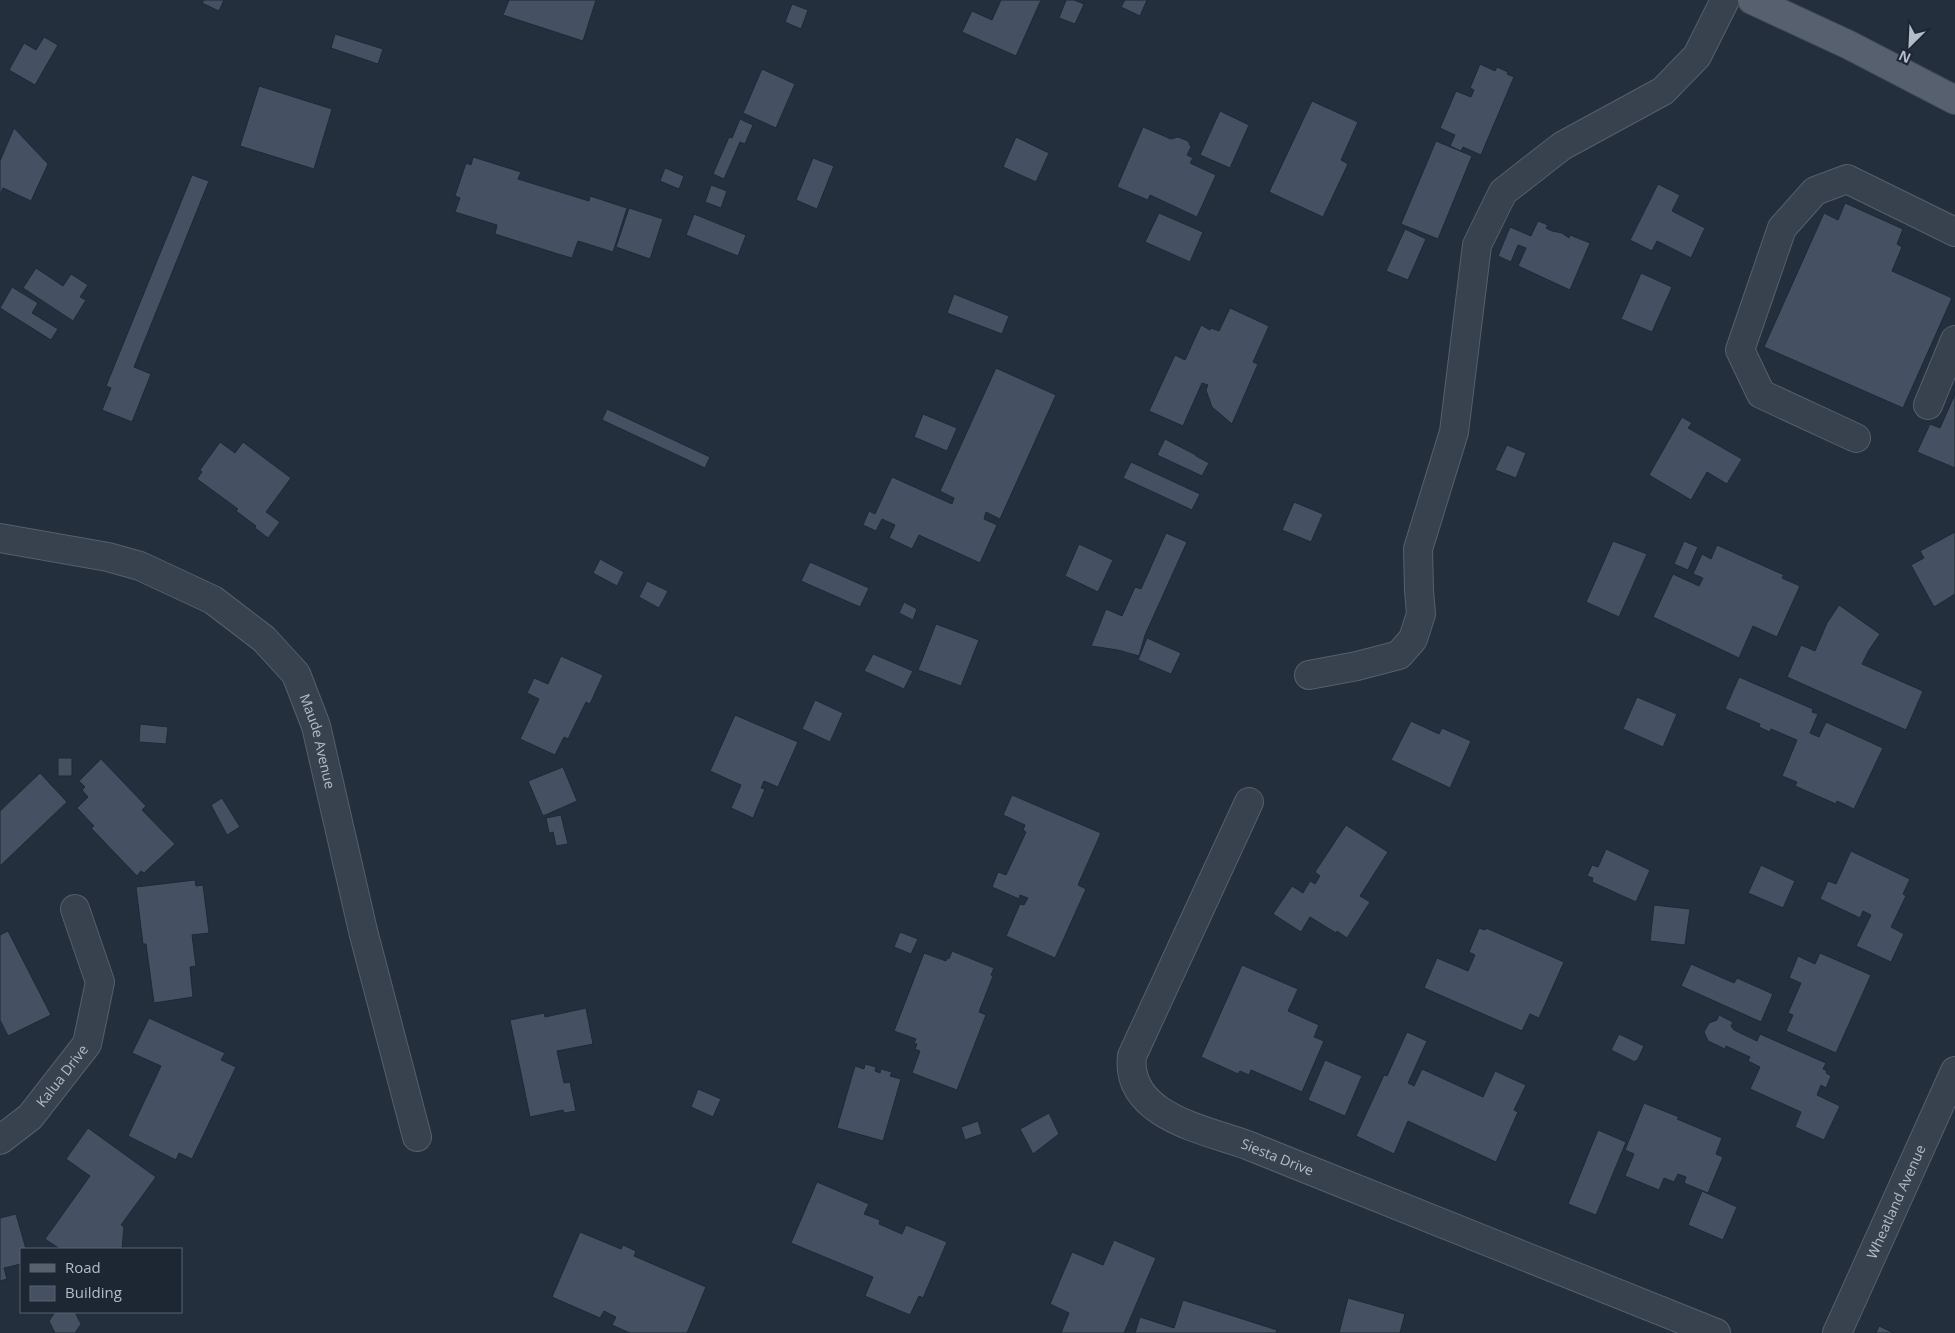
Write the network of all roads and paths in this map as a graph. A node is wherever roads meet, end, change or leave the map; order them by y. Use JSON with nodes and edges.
{"nodes":[{"id":1,"x":1725,"y":0,"type":"edge"},
{"id":2,"x":1752,"y":0,"type":"edge"},
{"id":3,"x":1955,"y":100,"type":"edge"},
{"id":4,"x":1955,"y":232,"type":"edge"},
{"id":5,"x":1955,"y":340,"type":"edge"},
{"id":6,"x":1928,"y":405,"type":"dead end"},
{"id":7,"x":1856,"y":438,"type":"dead end"},
{"id":8,"x":0,"y":538,"type":"edge"},
{"id":9,"x":1309,"y":675,"type":"dead end"},
{"id":10,"x":1249,"y":802,"type":"dead end"},
{"id":11,"x":76,"y":909,"type":"dead end"},
{"id":12,"x":1955,"y":1071,"type":"edge"},
{"id":13,"x":417,"y":1137,"type":"dead end"},
{"id":14,"x":0,"y":1140,"type":"edge"},
{"id":15,"x":1716,"y":1333,"type":"edge"},
{"id":16,"x":1837,"y":1333,"type":"edge"}],
"edges":[{"from":1,"to":9,"type":"street"},
{"from":2,"to":3,"type":"main road"},
{"from":4,"to":7,"type":"street"},
{"from":5,"to":6,"type":"street"},
{"from":8,"to":13,"type":"street","name":"Maude Avenue"},
{"from":10,"to":15,"type":"street","name":"Siesta Drive"},
{"from":11,"to":14,"type":"street","name":"Kalua Drive"},
{"from":12,"to":16,"type":"street","name":"Wheatland Avenue"}]}
